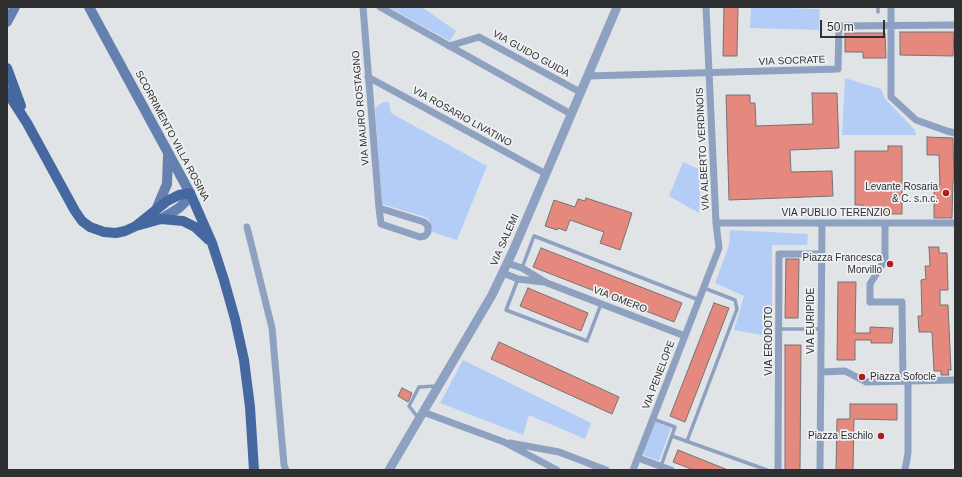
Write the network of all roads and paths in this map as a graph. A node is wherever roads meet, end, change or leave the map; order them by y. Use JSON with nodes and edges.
{"nodes":[{"id":1,"x":15,"y":7,"type":"edge"},
{"id":2,"x":89,"y":7,"type":"edge"},
{"id":3,"x":363,"y":7,"type":"edge"},
{"id":4,"x":380,"y":7,"type":"edge"},
{"id":5,"x":617,"y":7,"type":"edge"},
{"id":6,"x":706,"y":7,"type":"edge"},
{"id":7,"x":878,"y":7,"type":"edge"},
{"id":8,"x":891,"y":7,"type":"edge"},
{"id":9,"x":878,"y":12,"type":"dead end"},
{"id":10,"x":7,"y":22,"type":"edge"},
{"id":11,"x":955,"y":25,"type":"edge"},
{"id":12,"x":891,"y":26,"type":"junction"},
{"id":13,"x":449,"y":46,"type":"junction"},
{"id":14,"x":7,"y":68,"type":"edge"},
{"id":15,"x":709,"y":74,"type":"junction"},
{"id":16,"x":587,"y":76,"type":"junction"},
{"id":17,"x":368,"y":78,"type":"junction"},
{"id":18,"x":7,"y":92,"type":"edge"},
{"id":19,"x":580,"y":92,"type":"junction"},
{"id":20,"x":571,"y":114,"type":"junction"},
{"id":21,"x":27,"y":123,"type":"junction"},
{"id":22,"x":955,"y":133,"type":"edge"},
{"id":23,"x":168,"y":153,"type":"junction"},
{"id":24,"x":546,"y":174,"type":"junction"},
{"id":25,"x":190,"y":194,"type":"junction"},
{"id":26,"x":378,"y":208,"type":"junction"},
{"id":27,"x":158,"y":214,"type":"junction"},
{"id":28,"x":716,"y":223,"type":"junction"},
{"id":29,"x":822,"y":223,"type":"junction"},
{"id":30,"x":885,"y":223,"type":"junction"},
{"id":31,"x":955,"y":223,"type":"edge"},
{"id":32,"x":247,"y":227,"type":"dead end"},
{"id":33,"x":212,"y":243,"type":"junction"},
{"id":34,"x":822,"y":254,"type":"junction"},
{"id":35,"x":507,"y":263,"type":"junction"},
{"id":36,"x":522,"y":268,"type":"junction"},
{"id":37,"x":503,"y":273,"type":"junction"},
{"id":38,"x":518,"y":279,"type":"junction"},
{"id":39,"x":547,"y":283,"type":"junction"},
{"id":40,"x":704,"y":288,"type":"junction"},
{"id":41,"x":699,"y":300,"type":"junction"},
{"id":42,"x":601,"y":304,"type":"junction"},
{"id":43,"x":779,"y":329,"type":"junction"},
{"id":44,"x":821,"y":329,"type":"junction"},
{"id":45,"x":685,"y":336,"type":"junction"},
{"id":46,"x":821,"y":372,"type":"junction"},
{"id":47,"x":955,"y":380,"type":"edge"},
{"id":48,"x":905,"y":381,"type":"junction"},
{"id":49,"x":438,"y":386,"type":"junction"},
{"id":50,"x":421,"y":416,"type":"junction"},
{"id":51,"x":653,"y":419,"type":"junction"},
{"id":52,"x":672,"y":436,"type":"junction"},
{"id":53,"x":687,"y":441,"type":"junction"},
{"id":54,"x":504,"y":442,"type":"junction"},
{"id":55,"x":638,"y":458,"type":"junction"},
{"id":56,"x":661,"y":466,"type":"junction"},
{"id":57,"x":254,"y":470,"type":"edge"},
{"id":58,"x":286,"y":470,"type":"edge"},
{"id":59,"x":389,"y":470,"type":"edge"},
{"id":60,"x":558,"y":470,"type":"edge"},
{"id":61,"x":606,"y":470,"type":"edge"},
{"id":62,"x":633,"y":470,"type":"edge"},
{"id":63,"x":671,"y":470,"type":"edge"},
{"id":64,"x":767,"y":470,"type":"edge"},
{"id":65,"x":778,"y":470,"type":"edge"},
{"id":66,"x":820,"y":470,"type":"edge"},
{"id":67,"x":905,"y":470,"type":"edge"}],
"edges":[{"from":1,"to":10,"type":"main road"},
{"from":2,"to":23,"type":"main road","name":"SCORRIMENTO VILLA ROSINA"},
{"from":3,"to":17,"type":"street","name":"VIA MAURO ROSTAGNO"},
{"from":4,"to":13,"type":"street"},
{"from":5,"to":16,"type":"street","name":"VIA SALEMI"},
{"from":6,"to":15,"type":"street","name":"VIA ALBERTO VERDINOIS"},
{"from":7,"to":9,"type":"lane"},
{"from":8,"to":12,"type":"street"},
{"from":11,"to":12,"type":"street","name":"VIA SOCRATE"},
{"from":12,"to":15,"type":"street","name":"VIA SOCRATE"},
{"from":12,"to":22,"type":"street"},
{"from":13,"to":19,"type":"street","name":"VIA GUIDO GUIDA"},
{"from":13,"to":20,"type":"street"},
{"from":14,"to":21,"type":"main road"},
{"from":15,"to":16,"type":"street","name":"VIA SOCRATE"},
{"from":15,"to":28,"type":"street","name":"VIA ALBERTO VERDINOIS"},
{"from":16,"to":19,"type":"street","name":"VIA SALEMI"},
{"from":17,"to":24,"type":"street","name":"VIA ROSARIO LIVATINO"},
{"from":17,"to":26,"type":"street","name":"VIA MAURO ROSTAGNO"},
{"from":18,"to":21,"type":"main road"},
{"from":19,"to":20,"type":"street","name":"VIA SALEMI"},
{"from":20,"to":24,"type":"street","name":"VIA SALEMI"},
{"from":21,"to":27,"type":"main road"},
{"from":23,"to":25,"type":"main road","name":"SCORRIMENTO VILLA ROSINA"},
{"from":23,"to":27,"type":"main road"},
{"from":24,"to":35,"type":"street","name":"VIA SALEMI"},
{"from":25,"to":27,"type":"main road"},
{"from":25,"to":33,"type":"main road","name":"SCORRIMENTO VILLA ROSINA"},
{"from":26,"to":26,"type":"street","name":"VIA MAURO ROSTAGNO"},
{"from":27,"to":33,"type":"main road"},
{"from":28,"to":29,"type":"street","name":"VIA PUBLIO TERENZIO"},
{"from":28,"to":40,"type":"street","name":"VIA ALBERTO VERDINOIS"},
{"from":29,"to":30,"type":"street","name":"VIA PUBLIO TERENZIO"},
{"from":29,"to":34,"type":"street","name":"VIA EURIPIDE"},
{"from":30,"to":31,"type":"street","name":"VIA PUBLIO TERENZIO"},
{"from":30,"to":48,"type":"street"},
{"from":32,"to":58,"type":"street"},
{"from":33,"to":57,"type":"main road","name":"SCORRIMENTO VILLA ROSINA"},
{"from":34,"to":43,"type":"street","name":"VIA ERODOTO"},
{"from":34,"to":44,"type":"street","name":"VIA EURIPIDE"},
{"from":35,"to":36,"type":"street"},
{"from":35,"to":37,"type":"street","name":"VIA SALEMI"},
{"from":36,"to":39,"type":"street"},
{"from":36,"to":41,"type":"lane"},
{"from":37,"to":38,"type":"street"},
{"from":37,"to":49,"type":"street","name":"VIA SALEMI"},
{"from":38,"to":39,"type":"street"},
{"from":38,"to":42,"type":"lane"},
{"from":39,"to":42,"type":"street","name":"VIA OMERO"},
{"from":40,"to":41,"type":"street","name":"VIA PENELOPE"},
{"from":40,"to":53,"type":"lane"},
{"from":41,"to":45,"type":"street","name":"VIA PENELOPE"},
{"from":42,"to":45,"type":"street","name":"VIA OMERO"},
{"from":43,"to":44,"type":"lane"},
{"from":43,"to":65,"type":"street","name":"VIA ERODOTO"},
{"from":44,"to":46,"type":"street","name":"VIA EURIPIDE"},
{"from":45,"to":51,"type":"street","name":"VIA PENELOPE"},
{"from":46,"to":48,"type":"street"},
{"from":46,"to":66,"type":"street","name":"VIA EURIPIDE"},
{"from":47,"to":48,"type":"street"},
{"from":48,"to":67,"type":"street"},
{"from":49,"to":50,"type":"street","name":"VIA SALEMI"},
{"from":49,"to":50,"type":"lane"},
{"from":50,"to":54,"type":"street"},
{"from":50,"to":59,"type":"street","name":"VIA SALEMI"},
{"from":51,"to":52,"type":"lane"},
{"from":51,"to":55,"type":"street","name":"VIA PENELOPE"},
{"from":52,"to":53,"type":"lane"},
{"from":52,"to":56,"type":"lane"},
{"from":53,"to":64,"type":"lane"},
{"from":54,"to":60,"type":"street"},
{"from":54,"to":61,"type":"street"},
{"from":55,"to":56,"type":"street"},
{"from":55,"to":62,"type":"street","name":"VIA PENELOPE"},
{"from":56,"to":63,"type":"street"}]}
